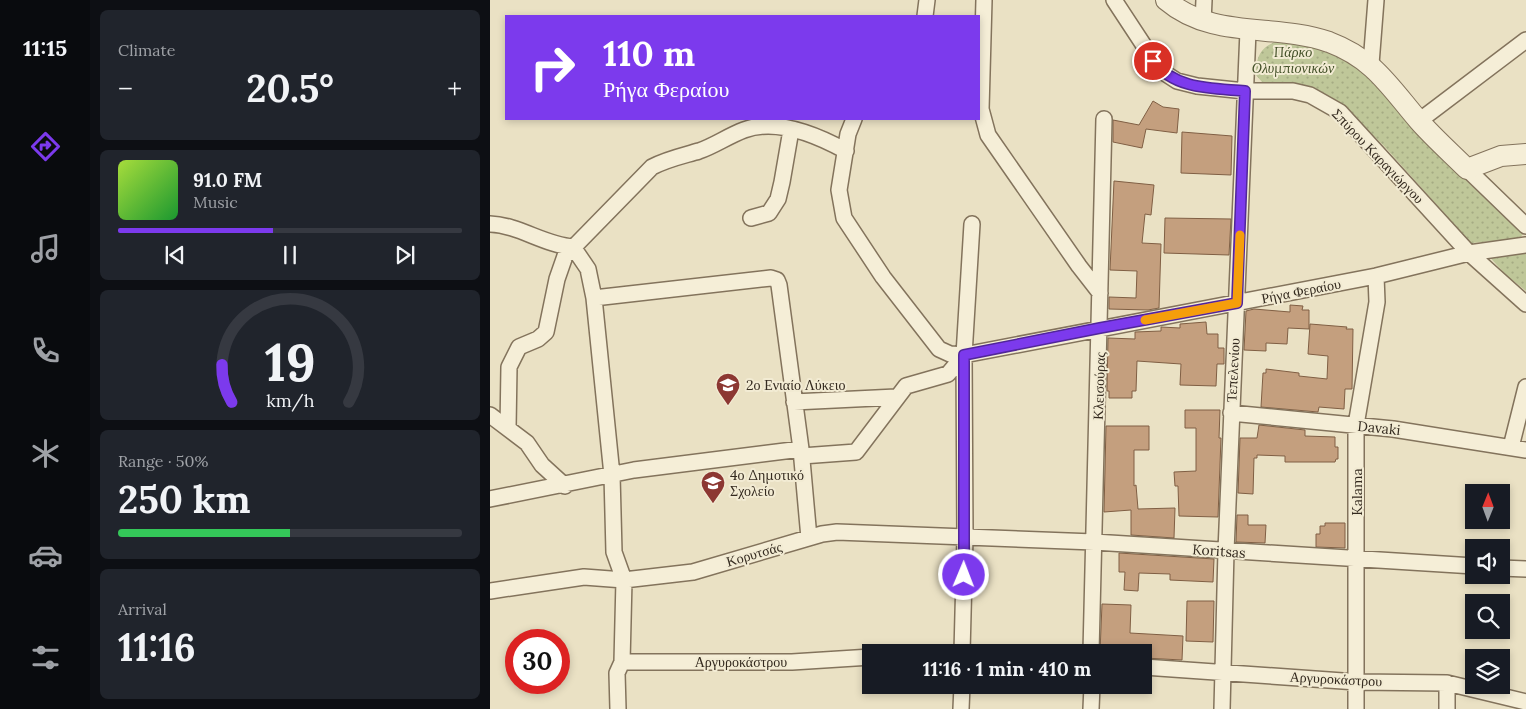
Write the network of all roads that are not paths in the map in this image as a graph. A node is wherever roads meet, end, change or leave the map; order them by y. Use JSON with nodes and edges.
{"nodes":[{"id":1,"x":927,"y":0,"type":"edge"},
{"id":2,"x":984,"y":0,"type":"edge"},
{"id":3,"x":1114,"y":0,"type":"edge"},
{"id":4,"x":1166,"y":0,"type":"edge"},
{"id":5,"x":1204,"y":0,"type":"edge"},
{"id":6,"x":1376,"y":0,"type":"edge"},
{"id":7,"x":925,"y":15,"type":"edge"},
{"id":8,"x":1203,"y":22,"type":"junction"},
{"id":9,"x":1248,"y":31,"type":"junction"},
{"id":10,"x":1526,"y":40,"type":"edge"},
{"id":11,"x":1371,"y":64,"type":"junction"},
{"id":12,"x":1245,"y":91,"type":"junction"},
{"id":13,"x":1104,"y":119,"type":"dead end"},
{"id":14,"x":808,"y":120,"type":"edge"},
{"id":15,"x":854,"y":120,"type":"edge"},
{"id":16,"x":1419,"y":121,"type":"junction"},
{"id":17,"x":797,"y":132,"type":"junction"},
{"id":18,"x":846,"y":151,"type":"junction"},
{"id":19,"x":1526,"y":154,"type":"edge"},
{"id":20,"x":1467,"y":169,"type":"junction"},
{"id":21,"x":752,"y":218,"type":"dead end"},
{"id":22,"x":490,"y":224,"type":"edge"},
{"id":23,"x":972,"y":224,"type":"dead end"},
{"id":24,"x":1526,"y":226,"type":"edge"},
{"id":25,"x":1526,"y":245,"type":"edge"},
{"id":26,"x":573,"y":247,"type":"junction"},
{"id":27,"x":1469,"y":253,"type":"junction"},
{"id":28,"x":1376,"y":276,"type":"junction"},
{"id":29,"x":1100,"y":293,"type":"junction"},
{"id":30,"x":594,"y":298,"type":"junction"},
{"id":31,"x":1237,"y":303,"type":"junction"},
{"id":32,"x":1526,"y":304,"type":"edge"},
{"id":33,"x":1100,"y":328,"type":"junction"},
{"id":34,"x":964,"y":355,"type":"junction"},
{"id":35,"x":1526,"y":387,"type":"edge"},
{"id":36,"x":896,"y":397,"type":"junction"},
{"id":37,"x":794,"y":402,"type":"junction"},
{"id":38,"x":1231,"y":413,"type":"junction"},
{"id":39,"x":490,"y":415,"type":"edge"},
{"id":40,"x":1356,"y":425,"type":"junction"},
{"id":41,"x":508,"y":428,"type":"junction"},
{"id":42,"x":1511,"y":447,"type":"junction"},
{"id":43,"x":1526,"y":450,"type":"edge"},
{"id":44,"x":802,"y":453,"type":"junction"},
{"id":45,"x":612,"y":474,"type":"junction"},
{"id":46,"x":565,"y":486,"type":"junction"},
{"id":47,"x":490,"y":499,"type":"edge"},
{"id":48,"x":965,"y":537,"type":"junction"},
{"id":49,"x":809,"y":538,"type":"junction"},
{"id":50,"x":1094,"y":542,"type":"junction"},
{"id":51,"x":1226,"y":551,"type":"junction"},
{"id":52,"x":1357,"y":559,"type":"junction"},
{"id":53,"x":1465,"y":565,"type":"edge"},
{"id":54,"x":1510,"y":568,"type":"edge"},
{"id":55,"x":1526,"y":569,"type":"edge"},
{"id":56,"x":624,"y":580,"type":"junction"},
{"id":57,"x":490,"y":591,"type":"edge"},
{"id":58,"x":962,"y":644,"type":"edge"},
{"id":59,"x":1091,"y":644,"type":"edge"},
{"id":60,"x":862,"y":658,"type":"edge"},
{"id":61,"x":620,"y":667,"type":"junction"},
{"id":62,"x":1152,"y":667,"type":"edge"},
{"id":63,"x":1223,"y":671,"type":"junction"},
{"id":64,"x":1357,"y":682,"type":"junction"},
{"id":65,"x":1447,"y":683,"type":"junction"},
{"id":66,"x":962,"y":694,"type":"edge"},
{"id":67,"x":1092,"y":694,"type":"edge"},
{"id":68,"x":1526,"y":702,"type":"edge"},
{"id":69,"x":618,"y":709,"type":"edge"},
{"id":70,"x":961,"y":709,"type":"edge"},
{"id":71,"x":1092,"y":709,"type":"edge"},
{"id":72,"x":1222,"y":709,"type":"edge"},
{"id":73,"x":1356,"y":709,"type":"edge"},
{"id":74,"x":1447,"y":709,"type":"edge"}],
"edges":[{"from":1,"to":7,"type":"street"},
{"from":2,"to":29,"type":"street"},
{"from":3,"to":12,"type":"street","name":"Σπύρου Καραγιώργου"},
{"from":4,"to":8,"type":"street"},
{"from":5,"to":8,"type":"street"},
{"from":6,"to":11,"type":"street"},
{"from":8,"to":9,"type":"street"},
{"from":9,"to":11,"type":"street"},
{"from":9,"to":12,"type":"street","name":"Τεπελενίου"},
{"from":10,"to":16,"type":"street"},
{"from":11,"to":16,"type":"street"},
{"from":12,"to":27,"type":"street","name":"Σπύρου Καραγιώργου"},
{"from":12,"to":31,"type":"street","name":"Τεπελενίου"},
{"from":13,"to":29,"type":"street","name":"Κλεισούρας"},
{"from":14,"to":17,"type":"street"},
{"from":15,"to":18,"type":"street"},
{"from":16,"to":20,"type":"street"},
{"from":17,"to":18,"type":"street"},
{"from":17,"to":21,"type":"street"},
{"from":17,"to":26,"type":"street"},
{"from":18,"to":34,"type":"street"},
{"from":19,"to":20,"type":"street"},
{"from":20,"to":24,"type":"street"},
{"from":22,"to":26,"type":"street"},
{"from":23,"to":34,"type":"street"},
{"from":25,"to":27,"type":"street","name":"Ρήγα Φεραίου"},
{"from":26,"to":30,"type":"street"},
{"from":26,"to":41,"type":"street"},
{"from":27,"to":28,"type":"street","name":"Ρήγα Φεραίου"},
{"from":27,"to":32,"type":"street","name":"Σπύρου Καραγιώργου"},
{"from":28,"to":31,"type":"street","name":"Ρήγα Φεραίου"},
{"from":28,"to":40,"type":"street","name":"Kalama"},
{"from":29,"to":33,"type":"street","name":"Κλεισούρας"},
{"from":30,"to":37,"type":"street"},
{"from":30,"to":45,"type":"street"},
{"from":31,"to":33,"type":"street","name":"Ρήγα Φεραίου"},
{"from":31,"to":38,"type":"street","name":"Τεπελενίου"},
{"from":33,"to":34,"type":"street","name":"Ρήγα Φεραίου"},
{"from":33,"to":50,"type":"street","name":"Κλεισούρας"},
{"from":34,"to":36,"type":"street"},
{"from":34,"to":48,"type":"street"},
{"from":35,"to":42,"type":"street"},
{"from":36,"to":37,"type":"street"},
{"from":36,"to":44,"type":"street"},
{"from":37,"to":44,"type":"street"},
{"from":38,"to":40,"type":"street","name":"Davaki"},
{"from":38,"to":51,"type":"street","name":"Τεπελενίου"},
{"from":39,"to":41,"type":"street"},
{"from":40,"to":42,"type":"street","name":"Davaki"},
{"from":40,"to":52,"type":"street","name":"Kalama"},
{"from":41,"to":46,"type":"street"},
{"from":42,"to":43,"type":"street","name":"Davaki"},
{"from":44,"to":45,"type":"street"},
{"from":44,"to":49,"type":"street"},
{"from":45,"to":46,"type":"street"},
{"from":45,"to":56,"type":"street"},
{"from":46,"to":47,"type":"street"},
{"from":48,"to":49,"type":"street","name":"Κορυτσάς"},
{"from":48,"to":50,"type":"street","name":"Koritsas"},
{"from":48,"to":58,"type":"street"},
{"from":49,"to":56,"type":"street","name":"Κορυτσάς"},
{"from":50,"to":51,"type":"street","name":"Koritsas"},
{"from":50,"to":59,"type":"street","name":"Κλεισούρας"},
{"from":51,"to":52,"type":"street","name":"Koritsas"},
{"from":51,"to":63,"type":"street","name":"Τεπελενίου"},
{"from":52,"to":53,"type":"street","name":"Koritsas"},
{"from":52,"to":64,"type":"street","name":"Kalama"},
{"from":54,"to":55,"type":"street"},
{"from":56,"to":57,"type":"street","name":"Κορυτσάς"},
{"from":56,"to":61,"type":"street"},
{"from":60,"to":61,"type":"street","name":"Αργυροκάστρου"},
{"from":61,"to":69,"type":"street"},
{"from":62,"to":63,"type":"street","name":"Αργυροκάστρου"},
{"from":63,"to":64,"type":"street","name":"Αργυροκάστρου"},
{"from":63,"to":72,"type":"street","name":"Τεπελενίου"},
{"from":64,"to":65,"type":"street","name":"Αργυροκάστρου"},
{"from":64,"to":73,"type":"street","name":"Kalama"},
{"from":65,"to":68,"type":"street","name":"Αργυροκάστρου"},
{"from":65,"to":74,"type":"street"},
{"from":66,"to":70,"type":"street"},
{"from":67,"to":71,"type":"street"}]}
